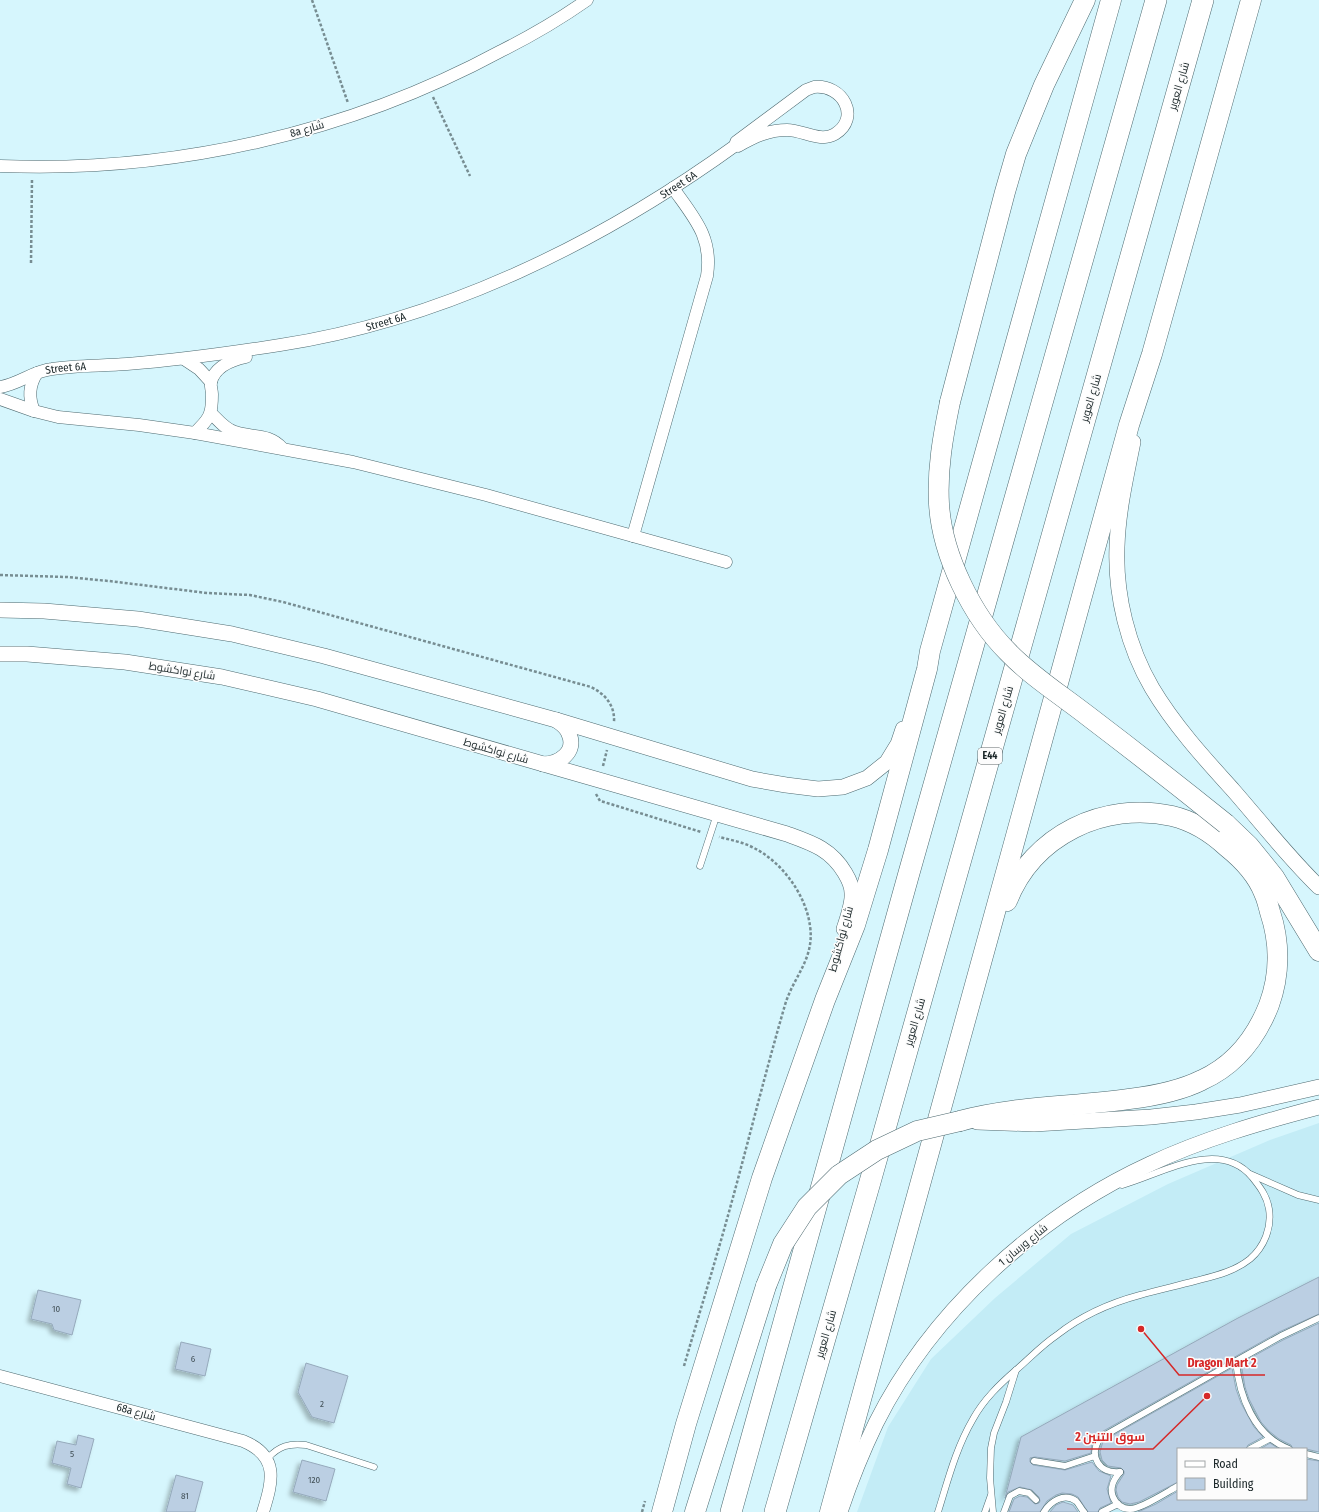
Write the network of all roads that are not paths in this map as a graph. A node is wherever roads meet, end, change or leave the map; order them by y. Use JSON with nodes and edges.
{"nodes":[{"id":1,"x":587,"y":0,"type":"edge"},
{"id":2,"x":1085,"y":0,"type":"edge"},
{"id":3,"x":1111,"y":0,"type":"edge"},
{"id":4,"x":1156,"y":0,"type":"edge"},
{"id":5,"x":1203,"y":0,"type":"edge"},
{"id":6,"x":1251,"y":0,"type":"edge"},
{"id":7,"x":736,"y":145,"type":"junction"},
{"id":8,"x":0,"y":166,"type":"edge"},
{"id":9,"x":673,"y":188,"type":"junction"},
{"id":10,"x":281,"y":345,"type":"junction"},
{"id":11,"x":1152,"y":354,"type":"junction"},
{"id":12,"x":184,"y":359,"type":"junction"},
{"id":13,"x":36,"y":373,"type":"junction"},
{"id":14,"x":211,"y":382,"type":"junction"},
{"id":15,"x":0,"y":387,"type":"edge"},
{"id":16,"x":0,"y":399,"type":"edge"},
{"id":17,"x":34,"y":411,"type":"junction"},
{"id":18,"x":211,"y":413,"type":"junction"},
{"id":19,"x":195,"y":433,"type":"junction"},
{"id":20,"x":283,"y":449,"type":"junction"},
{"id":21,"x":633,"y":536,"type":"junction"},
{"id":22,"x":726,"y":562,"type":"dead end"},
{"id":23,"x":0,"y":610,"type":"edge"},
{"id":24,"x":930,"y":650,"type":"junction"},
{"id":25,"x":0,"y":654,"type":"edge"},
{"id":26,"x":556,"y":720,"type":"junction"},
{"id":27,"x":540,"y":763,"type":"junction"},
{"id":28,"x":717,"y":814,"type":"junction"},
{"id":29,"x":700,"y":866,"type":"dead end"},
{"id":30,"x":1319,"y":887,"type":"edge"},
{"id":31,"x":1319,"y":952,"type":"edge"},
{"id":32,"x":981,"y":966,"type":"junction"},
{"id":33,"x":825,"y":1000,"type":"junction"},
{"id":34,"x":1319,"y":1087,"type":"edge"},
{"id":35,"x":1319,"y":1107,"type":"edge"},
{"id":36,"x":960,"y":1121,"type":"junction"},
{"id":37,"x":1249,"y":1174,"type":"junction"},
{"id":38,"x":1100,"y":1190,"type":"junction"},
{"id":39,"x":1319,"y":1200,"type":"edge"},
{"id":40,"x":1319,"y":1318,"type":"edge"},
{"id":41,"x":1236,"y":1361,"type":"junction"},
{"id":42,"x":1016,"y":1370,"type":"junction"},
{"id":43,"x":0,"y":1376,"type":"edge"},
{"id":44,"x":1269,"y":1439,"type":"junction"},
{"id":45,"x":1252,"y":1448,"type":"edge"},
{"id":46,"x":1287,"y":1448,"type":"edge"},
{"id":47,"x":1307,"y":1454,"type":"edge"},
{"id":48,"x":1095,"y":1456,"type":"junction"},
{"id":49,"x":268,"y":1458,"type":"junction"},
{"id":50,"x":1319,"y":1458,"type":"edge"},
{"id":51,"x":1034,"y":1461,"type":"dead end"},
{"id":52,"x":374,"y":1467,"type":"dead end"},
{"id":53,"x":1177,"y":1487,"type":"edge"},
{"id":54,"x":992,"y":1494,"type":"junction"},
{"id":55,"x":1036,"y":1500,"type":"dead end"},
{"id":56,"x":1118,"y":1504,"type":"junction"},
{"id":57,"x":1131,"y":1510,"type":"edge"},
{"id":58,"x":263,"y":1512,"type":"edge"},
{"id":59,"x":662,"y":1512,"type":"edge"},
{"id":60,"x":695,"y":1512,"type":"edge"},
{"id":61,"x":731,"y":1512,"type":"edge"},
{"id":62,"x":775,"y":1512,"type":"edge"},
{"id":63,"x":830,"y":1512,"type":"edge"},
{"id":64,"x":840,"y":1512,"type":"edge"},
{"id":65,"x":938,"y":1512,"type":"edge"},
{"id":66,"x":985,"y":1512,"type":"edge"},
{"id":67,"x":993,"y":1512,"type":"edge"},
{"id":68,"x":1004,"y":1512,"type":"edge"},
{"id":69,"x":1044,"y":1512,"type":"edge"},
{"id":70,"x":1084,"y":1512,"type":"edge"},
{"id":71,"x":1102,"y":1512,"type":"edge"}],
"edges":[{"from":1,"to":8,"type":"street","name":"8a شارع"},
{"from":2,"to":31,"type":"main road","bridge":true},
{"from":3,"to":24,"type":"main road"},
{"from":4,"to":61,"type":"highway"},
{"from":5,"to":62,"type":"highway","name":"شارع العوير","number":"E44"},
{"from":6,"to":11,"type":"main road"},
{"from":7,"to":7,"type":"street","name":"Street 6A"},
{"from":7,"to":9,"type":"street","name":"Street 6A"},
{"from":9,"to":10,"type":"street","name":"Street 6A"},
{"from":9,"to":21,"type":"street"},
{"from":10,"to":12,"type":"street","name":"Street 6A"},
{"from":10,"to":14,"type":"street"},
{"from":11,"to":30,"type":"street"},
{"from":11,"to":32,"type":"main road"},
{"from":12,"to":13,"type":"street","name":"Street 6A"},
{"from":12,"to":14,"type":"street"},
{"from":13,"to":15,"type":"street","name":"Street 6A"},
{"from":13,"to":17,"type":"street"},
{"from":14,"to":18,"type":"street"},
{"from":16,"to":17,"type":"street"},
{"from":17,"to":19,"type":"street"},
{"from":18,"to":19,"type":"street"},
{"from":18,"to":20,"type":"street"},
{"from":19,"to":20,"type":"street"},
{"from":20,"to":21,"type":"street"},
{"from":21,"to":22,"type":"street"},
{"from":23,"to":26,"type":"street"},
{"from":24,"to":26,"type":"street"},
{"from":24,"to":33,"type":"main road"},
{"from":25,"to":27,"type":"street","name":"شارع نواكشوط"},
{"from":26,"to":27,"type":"street"},
{"from":27,"to":28,"type":"street","name":"شارع نواكشوط"},
{"from":28,"to":29,"type":"lane"},
{"from":28,"to":33,"type":"street","name":"شارع نواكشوط"},
{"from":32,"to":36,"type":"main road"},
{"from":32,"to":63,"type":"main road"},
{"from":33,"to":59,"type":"main road"},
{"from":34,"to":36,"type":"street"},
{"from":35,"to":38,"type":"street","name":"شارع ورسان 1"},
{"from":36,"to":60,"type":"main road","bridge":true},
{"from":37,"to":38,"type":"lane"},
{"from":37,"to":39,"type":"lane"},
{"from":37,"to":42,"type":"lane"},
{"from":38,"to":64,"type":"street","name":"شارع ورسان 1"},
{"from":40,"to":41,"type":"lane"},
{"from":41,"to":44,"type":"lane"},
{"from":41,"to":48,"type":"lane"},
{"from":42,"to":54,"type":"lane"},
{"from":42,"to":65,"type":"lane"},
{"from":43,"to":49,"type":"street","name":"68a شارع"},
{"from":44,"to":45,"type":"lane"},
{"from":44,"to":46,"type":"lane"},
{"from":47,"to":50,"type":"lane"},
{"from":48,"to":51,"type":"lane"},
{"from":48,"to":56,"type":"lane"},
{"from":49,"to":52,"type":"lane"},
{"from":49,"to":58,"type":"street"},
{"from":53,"to":57,"type":"lane"},
{"from":54,"to":66,"type":"lane"},
{"from":54,"to":67,"type":"lane"},
{"from":55,"to":68,"type":"lane"},
{"from":56,"to":57,"type":"lane"},
{"from":56,"to":71,"type":"lane"},
{"from":69,"to":70,"type":"lane"}]}
